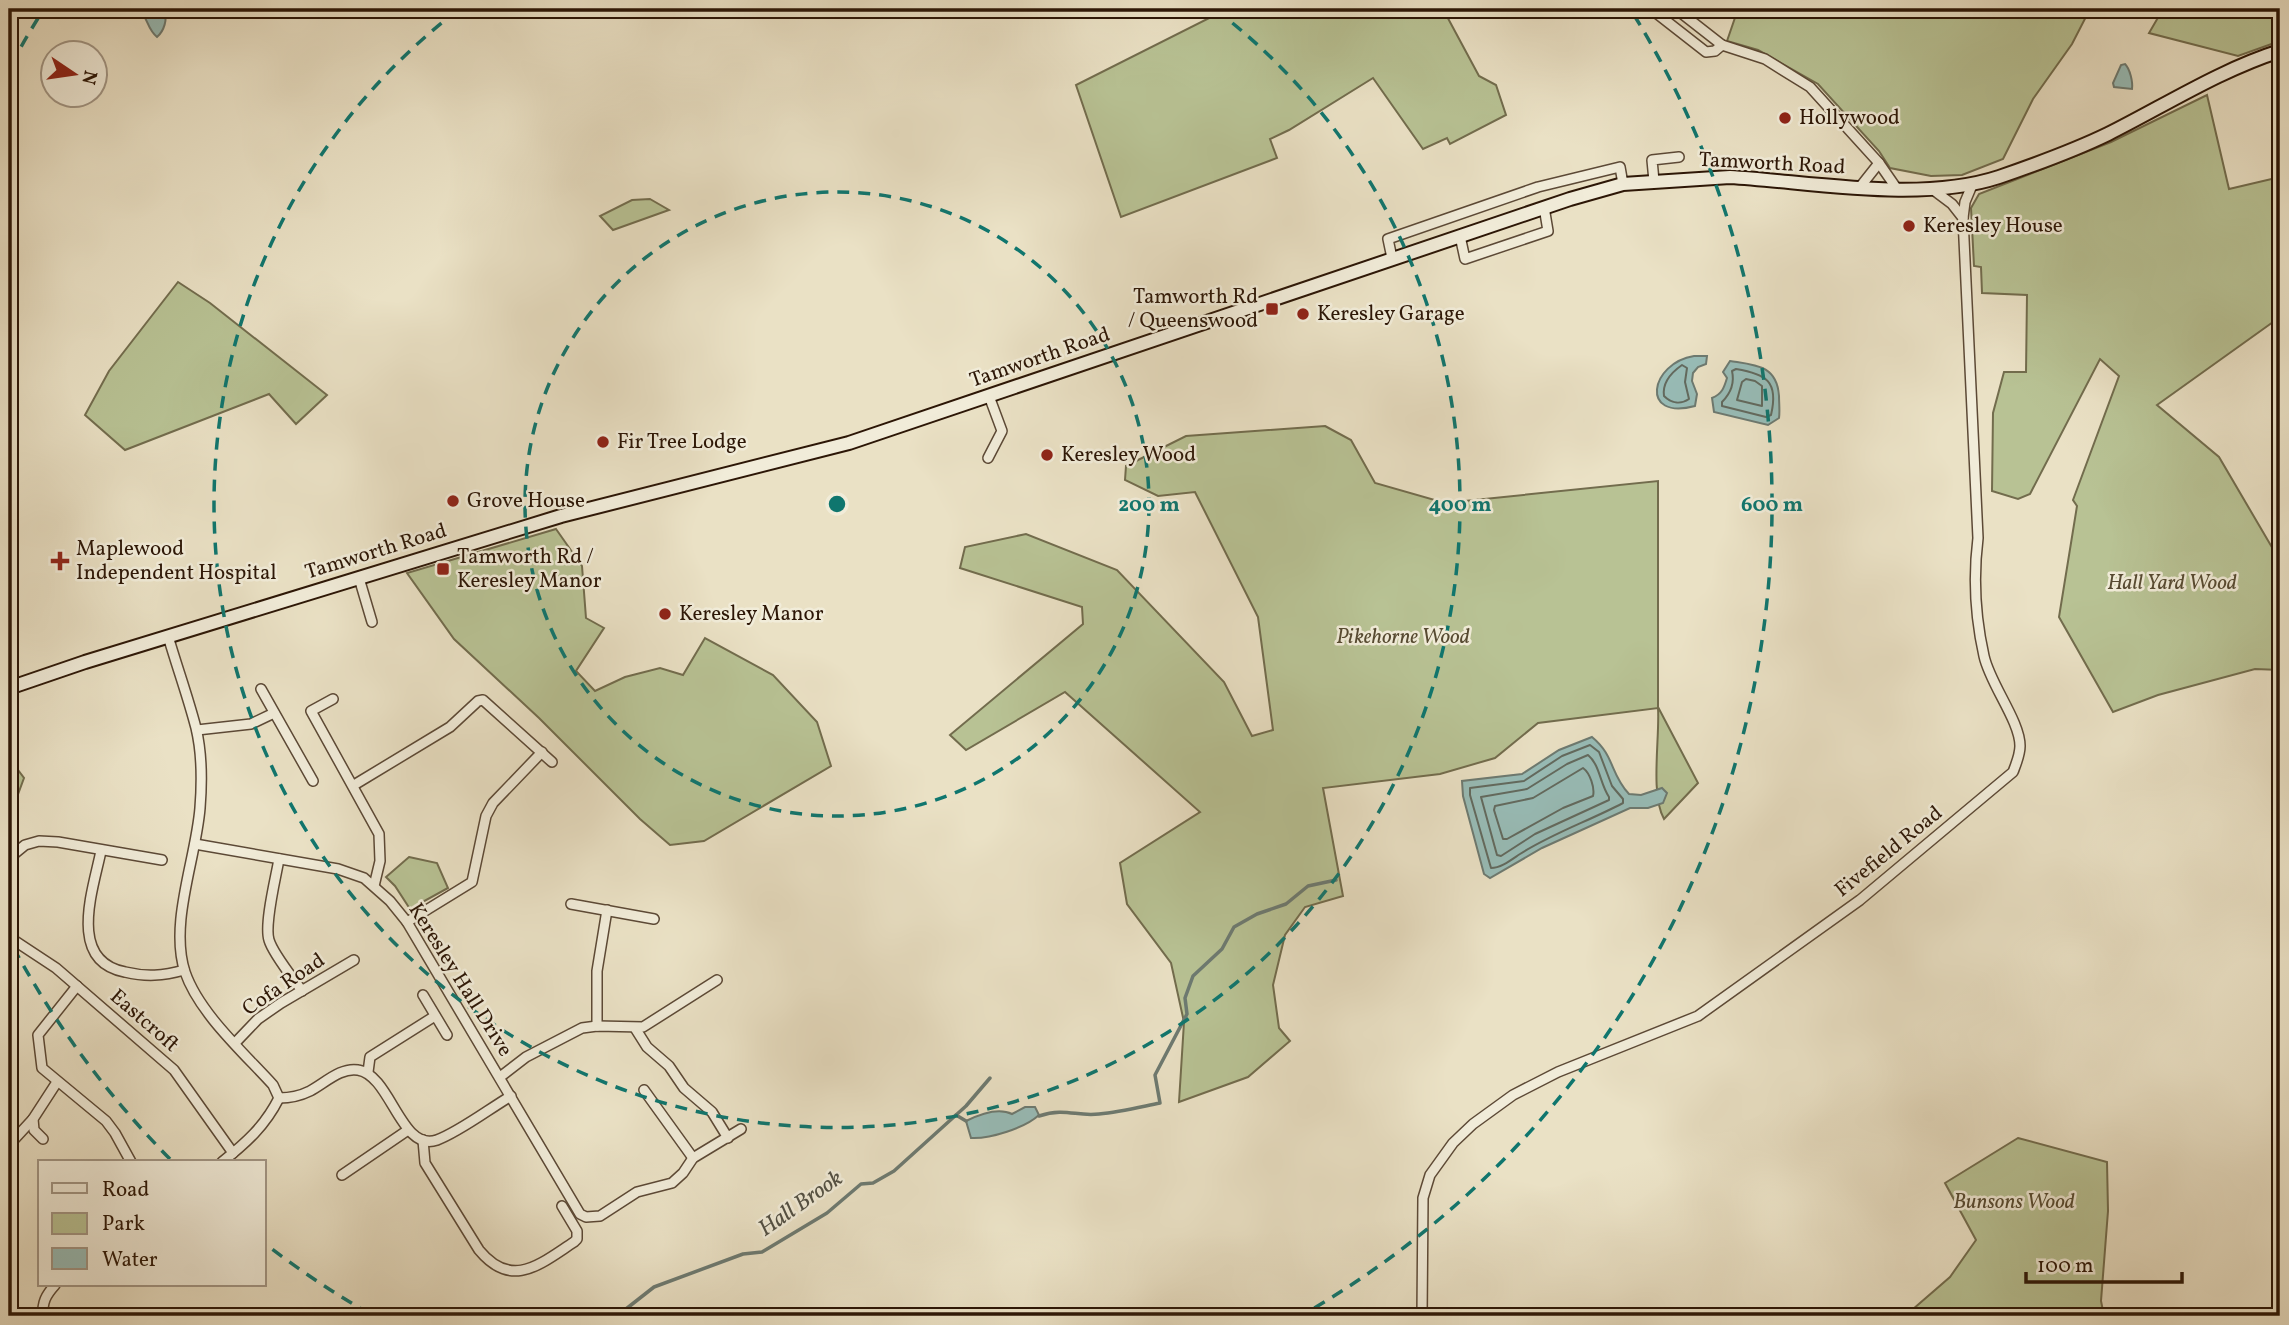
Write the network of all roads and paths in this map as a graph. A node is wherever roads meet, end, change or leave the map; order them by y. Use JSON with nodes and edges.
{"nodes":[{"id":1,"x":1651,"y":9,"type":"edge"},
{"id":2,"x":1676,"y":9,"type":"edge"},
{"id":3,"x":1722,"y":45,"type":"junction"},
{"id":4,"x":2280,"y":51,"type":"edge"},
{"id":5,"x":1679,"y":158,"type":"dead end"},
{"id":6,"x":1879,"y":163,"type":"junction"},
{"id":7,"x":1654,"y":181,"type":"junction"},
{"id":8,"x":1973,"y":183,"type":"junction"},
{"id":9,"x":1623,"y":184,"type":"junction"},
{"id":10,"x":1860,"y":187,"type":"junction"},
{"id":11,"x":1931,"y":188,"type":"junction"},
{"id":12,"x":1897,"y":189,"type":"junction"},
{"id":13,"x":1544,"y":207,"type":"junction"},
{"id":14,"x":1963,"y":218,"type":"junction"},
{"id":15,"x":1460,"y":236,"type":"junction"},
{"id":16,"x":1392,"y":258,"type":"junction"},
{"id":17,"x":989,"y":396,"type":"junction"},
{"id":18,"x":988,"y":458,"type":"dead end"},
{"id":19,"x":359,"y":578,"type":"junction"},
{"id":20,"x":372,"y":622,"type":"dead end"},
{"id":21,"x":168,"y":636,"type":"junction"},
{"id":22,"x":9,"y":688,"type":"edge"},
{"id":23,"x":261,"y":689,"type":"dead end"},
{"id":24,"x":333,"y":699,"type":"dead end"},
{"id":25,"x":274,"y":713,"type":"junction"},
{"id":26,"x":197,"y":730,"type":"junction"},
{"id":27,"x":542,"y":751,"type":"junction"},
{"id":28,"x":552,"y":762,"type":"dead end"},
{"id":29,"x":313,"y":781,"type":"dead end"},
{"id":30,"x":354,"y":785,"type":"junction"},
{"id":31,"x":195,"y":844,"type":"junction"},
{"id":32,"x":101,"y":851,"type":"junction"},
{"id":33,"x":14,"y":854,"type":"dead end"},
{"id":34,"x":279,"y":859,"type":"junction"},
{"id":35,"x":162,"y":860,"type":"dead end"},
{"id":36,"x":373,"y":886,"type":"junction"},
{"id":37,"x":570,"y":904,"type":"dead end"},
{"id":38,"x":607,"y":911,"type":"junction"},
{"id":39,"x":654,"y":919,"type":"dead end"},
{"id":40,"x":407,"y":922,"type":"junction"},
{"id":41,"x":9,"y":937,"type":"edge"},
{"id":42,"x":354,"y":960,"type":"dead end"},
{"id":43,"x":184,"y":970,"type":"junction"},
{"id":44,"x":717,"y":980,"type":"dead end"},
{"id":45,"x":77,"y":986,"type":"junction"},
{"id":46,"x":302,"y":991,"type":"junction"},
{"id":47,"x":423,"y":995,"type":"dead end"},
{"id":48,"x":435,"y":1016,"type":"junction"},
{"id":49,"x":597,"y":1026,"type":"junction"},
{"id":50,"x":635,"y":1028,"type":"junction"},
{"id":51,"x":447,"y":1035,"type":"dead end"},
{"id":52,"x":235,"y":1042,"type":"junction"},
{"id":53,"x":368,"y":1072,"type":"junction"},
{"id":54,"x":499,"y":1077,"type":"junction"},
{"id":55,"x":57,"y":1082,"type":"junction"},
{"id":56,"x":644,"y":1090,"type":"dead end"},
{"id":57,"x":511,"y":1096,"type":"junction"},
{"id":58,"x":279,"y":1098,"type":"junction"},
{"id":59,"x":33,"y":1119,"type":"junction"},
{"id":60,"x":741,"y":1129,"type":"dead end"},
{"id":61,"x":408,"y":1130,"type":"junction"},
{"id":62,"x":728,"y":1138,"type":"junction"},
{"id":63,"x":43,"y":1139,"type":"dead end"},
{"id":64,"x":423,"y":1140,"type":"junction"},
{"id":65,"x":9,"y":1145,"type":"edge"},
{"id":66,"x":233,"y":1153,"type":"junction"},
{"id":67,"x":693,"y":1158,"type":"junction"},
{"id":68,"x":130,"y":1160,"type":"edge"},
{"id":69,"x":224,"y":1160,"type":"edge"},
{"id":70,"x":342,"y":1175,"type":"dead end"},
{"id":71,"x":562,"y":1206,"type":"dead end"},
{"id":72,"x":54,"y":1286,"type":"edge"},
{"id":73,"x":43,"y":1316,"type":"edge"},
{"id":74,"x":1422,"y":1316,"type":"edge"}],
"edges":[{"from":1,"to":3,"type":"street"},
{"from":2,"to":3,"type":"street"},
{"from":3,"to":6,"type":"street"},
{"from":4,"to":8,"type":"main road","name":"Tamworth Road"},
{"from":5,"to":7,"type":"street"},
{"from":6,"to":10,"type":"street"},
{"from":6,"to":12,"type":"street"},
{"from":7,"to":9,"type":"main road","name":"Tamworth Road"},
{"from":7,"to":10,"type":"main road","name":"Tamworth Road"},
{"from":8,"to":11,"type":"main road","name":"Tamworth Road"},
{"from":8,"to":14,"type":"street","name":"Fivefield Road"},
{"from":9,"to":13,"type":"main road","name":"Tamworth Road"},
{"from":9,"to":16,"type":"street"},
{"from":10,"to":12,"type":"main road","name":"Tamworth Road"},
{"from":11,"to":12,"type":"main road","name":"Tamworth Road"},
{"from":11,"to":14,"type":"street"},
{"from":13,"to":15,"type":"main road","name":"Tamworth Road"},
{"from":13,"to":15,"type":"street"},
{"from":14,"to":74,"type":"street","name":"Fivefield Road"},
{"from":15,"to":16,"type":"main road","name":"Tamworth Road"},
{"from":16,"to":17,"type":"main road","name":"Tamworth Road"},
{"from":17,"to":18,"type":"street"},
{"from":17,"to":19,"type":"main road","name":"Tamworth Road"},
{"from":19,"to":20,"type":"street"},
{"from":19,"to":21,"type":"main road","name":"Tamworth Road"},
{"from":21,"to":22,"type":"main road","name":"Tamworth Road"},
{"from":21,"to":26,"type":"street"},
{"from":23,"to":25,"type":"street"},
{"from":24,"to":30,"type":"street"},
{"from":25,"to":26,"type":"street"},
{"from":25,"to":29,"type":"street"},
{"from":26,"to":31,"type":"street"},
{"from":27,"to":28,"type":"street"},
{"from":27,"to":30,"type":"street"},
{"from":27,"to":40,"type":"street"},
{"from":30,"to":36,"type":"street"},
{"from":31,"to":34,"type":"street","name":"Keresley Hall Drive"},
{"from":31,"to":43,"type":"street"},
{"from":32,"to":33,"type":"street"},
{"from":32,"to":35,"type":"street"},
{"from":32,"to":43,"type":"street"},
{"from":34,"to":36,"type":"street","name":"Keresley Hall Drive"},
{"from":34,"to":46,"type":"street"},
{"from":36,"to":40,"type":"street","name":"Keresley Hall Drive"},
{"from":37,"to":38,"type":"street"},
{"from":38,"to":39,"type":"street"},
{"from":38,"to":49,"type":"street"},
{"from":40,"to":54,"type":"street","name":"Keresley Hall Drive"},
{"from":41,"to":45,"type":"street","name":"Eastcroft"},
{"from":42,"to":46,"type":"street","name":"Cofa Road"},
{"from":43,"to":52,"type":"street"},
{"from":44,"to":50,"type":"street"},
{"from":45,"to":55,"type":"street"},
{"from":45,"to":66,"type":"street","name":"Eastcroft"},
{"from":46,"to":52,"type":"street","name":"Cofa Road"},
{"from":47,"to":48,"type":"street"},
{"from":48,"to":51,"type":"street"},
{"from":48,"to":53,"type":"street"},
{"from":49,"to":50,"type":"street"},
{"from":49,"to":54,"type":"street"},
{"from":50,"to":62,"type":"street"},
{"from":52,"to":58,"type":"street"},
{"from":53,"to":58,"type":"street"},
{"from":53,"to":61,"type":"street"},
{"from":54,"to":57,"type":"street","name":"Keresley Hall Drive"},
{"from":55,"to":59,"type":"street"},
{"from":55,"to":68,"type":"street"},
{"from":56,"to":67,"type":"street"},
{"from":57,"to":64,"type":"street"},
{"from":57,"to":67,"type":"street","name":"Keresley Hall Drive"},
{"from":58,"to":66,"type":"street"},
{"from":59,"to":63,"type":"street"},
{"from":59,"to":65,"type":"street"},
{"from":60,"to":62,"type":"street"},
{"from":61,"to":64,"type":"street"},
{"from":61,"to":70,"type":"street"},
{"from":62,"to":67,"type":"street"},
{"from":64,"to":71,"type":"street"},
{"from":66,"to":69,"type":"street"},
{"from":72,"to":73,"type":"street"}]}
